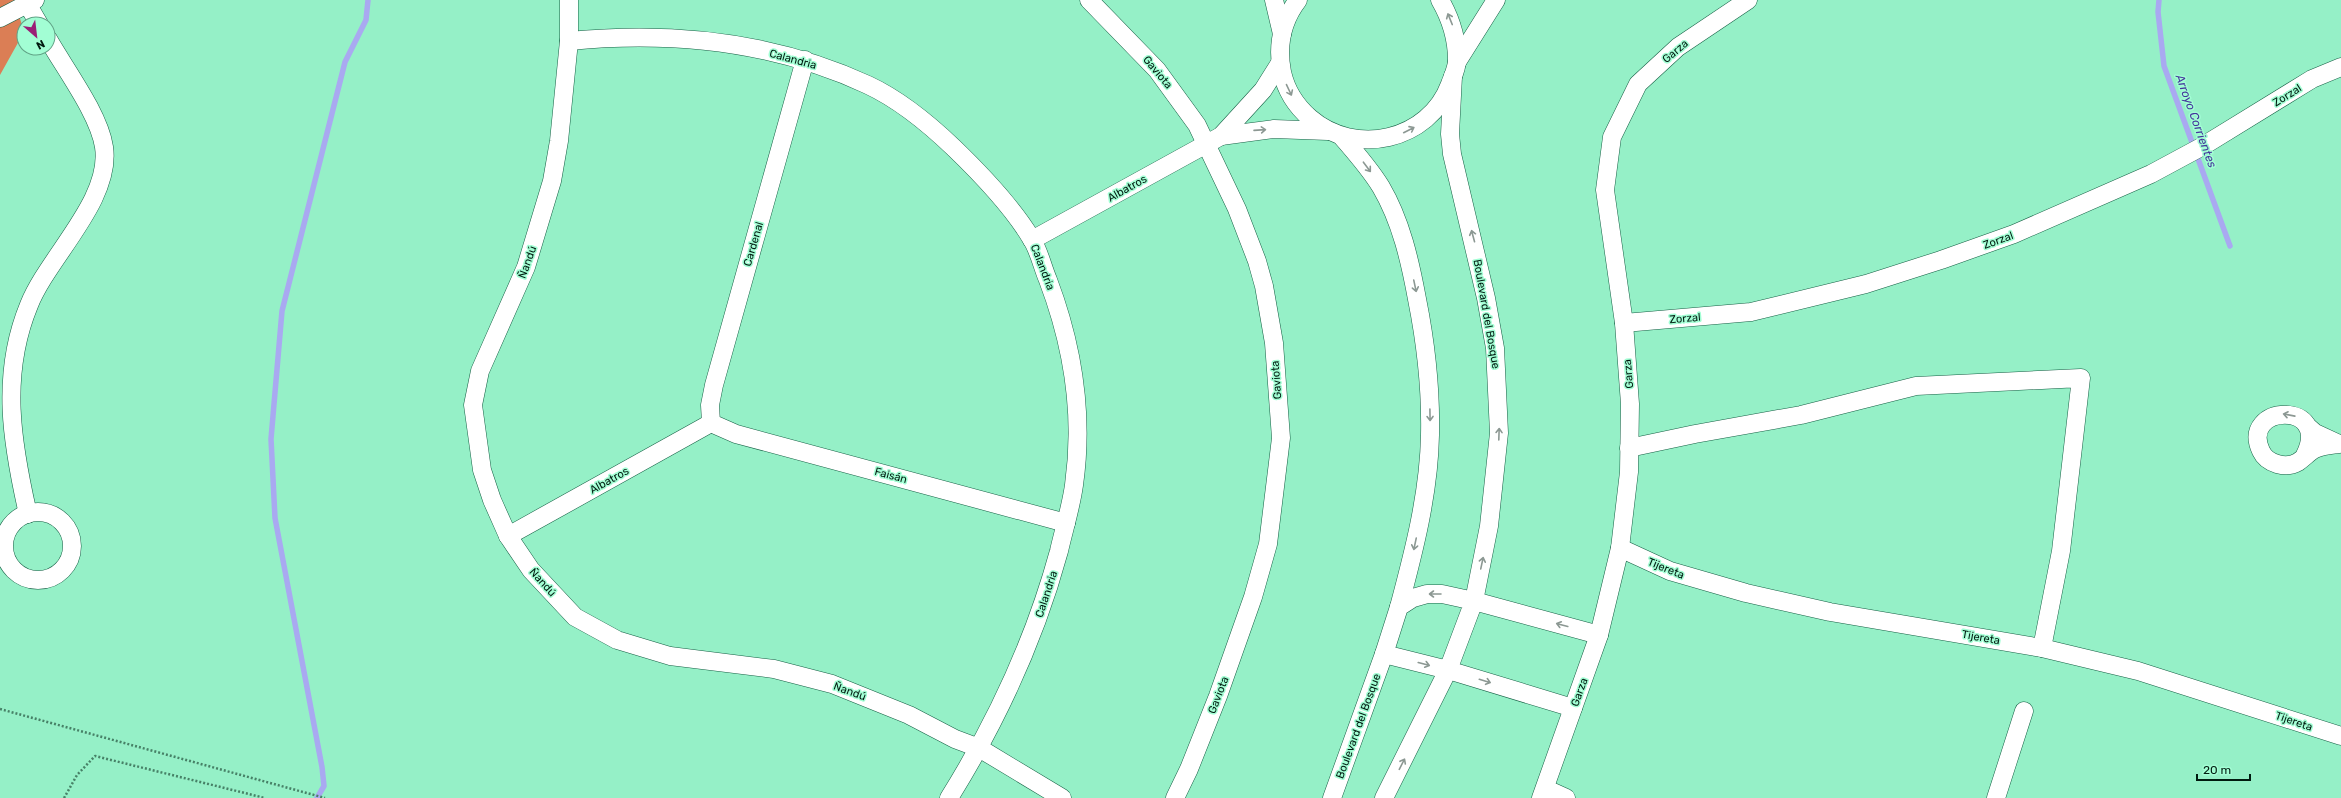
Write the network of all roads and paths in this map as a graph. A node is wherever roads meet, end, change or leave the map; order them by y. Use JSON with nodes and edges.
{"nodes":[{"id":1,"x":569,"y":0,"type":"edge"},
{"id":2,"x":1089,"y":0,"type":"edge"},
{"id":3,"x":1274,"y":0,"type":"edge"},
{"id":4,"x":1298,"y":0,"type":"edge"},
{"id":5,"x":1440,"y":0,"type":"edge"},
{"id":6,"x":1496,"y":0,"type":"edge"},
{"id":7,"x":1748,"y":0,"type":"edge"},
{"id":8,"x":29,"y":1,"type":"edge"},
{"id":9,"x":36,"y":16,"type":"edge"},
{"id":10,"x":0,"y":18,"type":"edge"},
{"id":11,"x":1282,"y":34,"type":"junction"},
{"id":12,"x":569,"y":41,"type":"junction"},
{"id":13,"x":56,"y":53,"type":"edge"},
{"id":14,"x":805,"y":60,"type":"junction"},
{"id":15,"x":1280,"y":63,"type":"junction"},
{"id":16,"x":2341,"y":67,"type":"edge"},
{"id":17,"x":1455,"y":69,"type":"junction"},
{"id":18,"x":1335,"y":134,"type":"junction"},
{"id":19,"x":1214,"y":140,"type":"junction"},
{"id":20,"x":1032,"y":240,"type":"junction"},
{"id":21,"x":1624,"y":323,"type":"junction"},
{"id":22,"x":714,"y":425,"type":"junction"},
{"id":23,"x":2307,"y":426,"type":"junction"},
{"id":24,"x":2340,"y":444,"type":"edge"},
{"id":25,"x":1629,"y":448,"type":"junction"},
{"id":26,"x":2305,"y":455,"type":"junction"},
{"id":27,"x":28,"y":514,"type":"dead end"},
{"id":28,"x":1066,"y":523,"type":"junction"},
{"id":29,"x":508,"y":536,"type":"junction"},
{"id":30,"x":1620,"y":548,"type":"junction"},
{"id":31,"x":1474,"y":601,"type":"junction"},
{"id":32,"x":1399,"y":607,"type":"junction"},
{"id":33,"x":1599,"y":635,"type":"junction"},
{"id":34,"x":2042,"y":648,"type":"junction"},
{"id":35,"x":1384,"y":654,"type":"junction"},
{"id":36,"x":1448,"y":670,"type":"junction"},
{"id":37,"x":1573,"y":708,"type":"junction"},
{"id":38,"x":0,"y":709,"type":"edge"},
{"id":39,"x":2024,"y":710,"type":"dead end"},
{"id":40,"x":2341,"y":736,"type":"edge"},
{"id":41,"x":980,"y":748,"type":"junction"},
{"id":42,"x":1544,"y":793,"type":"edge"},
{"id":43,"x":64,"y":798,"type":"edge"},
{"id":44,"x":266,"y":798,"type":"edge"},
{"id":45,"x":325,"y":798,"type":"edge"},
{"id":46,"x":949,"y":798,"type":"edge"},
{"id":47,"x":1062,"y":798,"type":"edge"},
{"id":48,"x":1175,"y":798,"type":"edge"},
{"id":49,"x":1332,"y":798,"type":"edge"},
{"id":50,"x":1384,"y":798,"type":"edge"},
{"id":51,"x":1566,"y":798,"type":"edge"},
{"id":52,"x":1996,"y":798,"type":"edge"}],
"edges":[{"from":1,"to":12,"type":"street"},
{"from":2,"to":19,"type":"street","name":"Gaviota"},
{"from":3,"to":11,"type":"street"},
{"from":4,"to":11,"type":"street"},
{"from":17,"to":5,"type":"street","name":"Boulevard del Bosque","one_way":true},
{"from":6,"to":17,"type":"street"},
{"from":7,"to":21,"type":"street","name":"Garza"},
{"from":8,"to":9,"type":"street"},
{"from":8,"to":10,"type":"street"},
{"from":11,"to":15,"type":"street"},
{"from":12,"to":14,"type":"street","name":"Calandria"},
{"from":12,"to":29,"type":"street","name":"Ñandú"},
{"from":13,"to":27,"type":"street"},
{"from":14,"to":20,"type":"street","name":"Calandria"},
{"from":14,"to":22,"type":"street","name":"Cardenal"},
{"from":15,"to":18,"type":"street","one_way":true},
{"from":15,"to":19,"type":"street"},
{"from":16,"to":21,"type":"street","name":"Zorzal"},
{"from":18,"to":17,"type":"street","one_way":true},
{"from":31,"to":17,"type":"street","name":"Boulevard del Bosque","one_way":true},
{"from":19,"to":18,"type":"street","one_way":true},
{"from":18,"to":32,"type":"street","one_way":true},
{"from":19,"to":20,"type":"street","name":"Albatros"},
{"from":19,"to":48,"type":"street","name":"Gaviota"},
{"from":20,"to":28,"type":"street","name":"Calandria"},
{"from":21,"to":25,"type":"street","name":"Garza"},
{"from":22,"to":28,"type":"street","name":"Faisán"},
{"from":22,"to":29,"type":"street","name":"Albatros"},
{"from":23,"to":24,"type":"street"},
{"from":23,"to":26,"type":"street"},
{"from":23,"to":26,"type":"street","one_way":true},
{"from":24,"to":26,"type":"street"},
{"from":25,"to":30,"type":"street","name":"Garza"},
{"from":25,"to":34,"type":"street"},
{"from":28,"to":41,"type":"street","name":"Calandria"},
{"from":29,"to":41,"type":"street","name":"Ñandú"},
{"from":30,"to":33,"type":"street","name":"Garza"},
{"from":30,"to":34,"type":"street","name":"Tijereta"},
{"from":31,"to":32,"type":"street","one_way":true},
{"from":33,"to":31,"type":"street","one_way":true},
{"from":31,"to":36,"type":"street","name":"Boulevard del Bosque"},
{"from":32,"to":35,"type":"street","name":"Boulevard del Bosque"},
{"from":33,"to":37,"type":"street","name":"Garza"},
{"from":34,"to":40,"type":"street","name":"Tijereta"},
{"from":35,"to":36,"type":"street","one_way":true},
{"from":35,"to":49,"type":"street","name":"Boulevard del Bosque"},
{"from":36,"to":37,"type":"street","one_way":true},
{"from":50,"to":36,"type":"street","one_way":true},
{"from":37,"to":42,"type":"street","name":"Garza"},
{"from":38,"to":45,"type":"path"},
{"from":39,"to":52,"type":"street"},
{"from":41,"to":46,"type":"street","name":"Calandria"},
{"from":41,"to":47,"type":"street","name":"Ñandú"},
{"from":42,"to":51,"type":"street"},
{"from":43,"to":44,"type":"path"}]}
